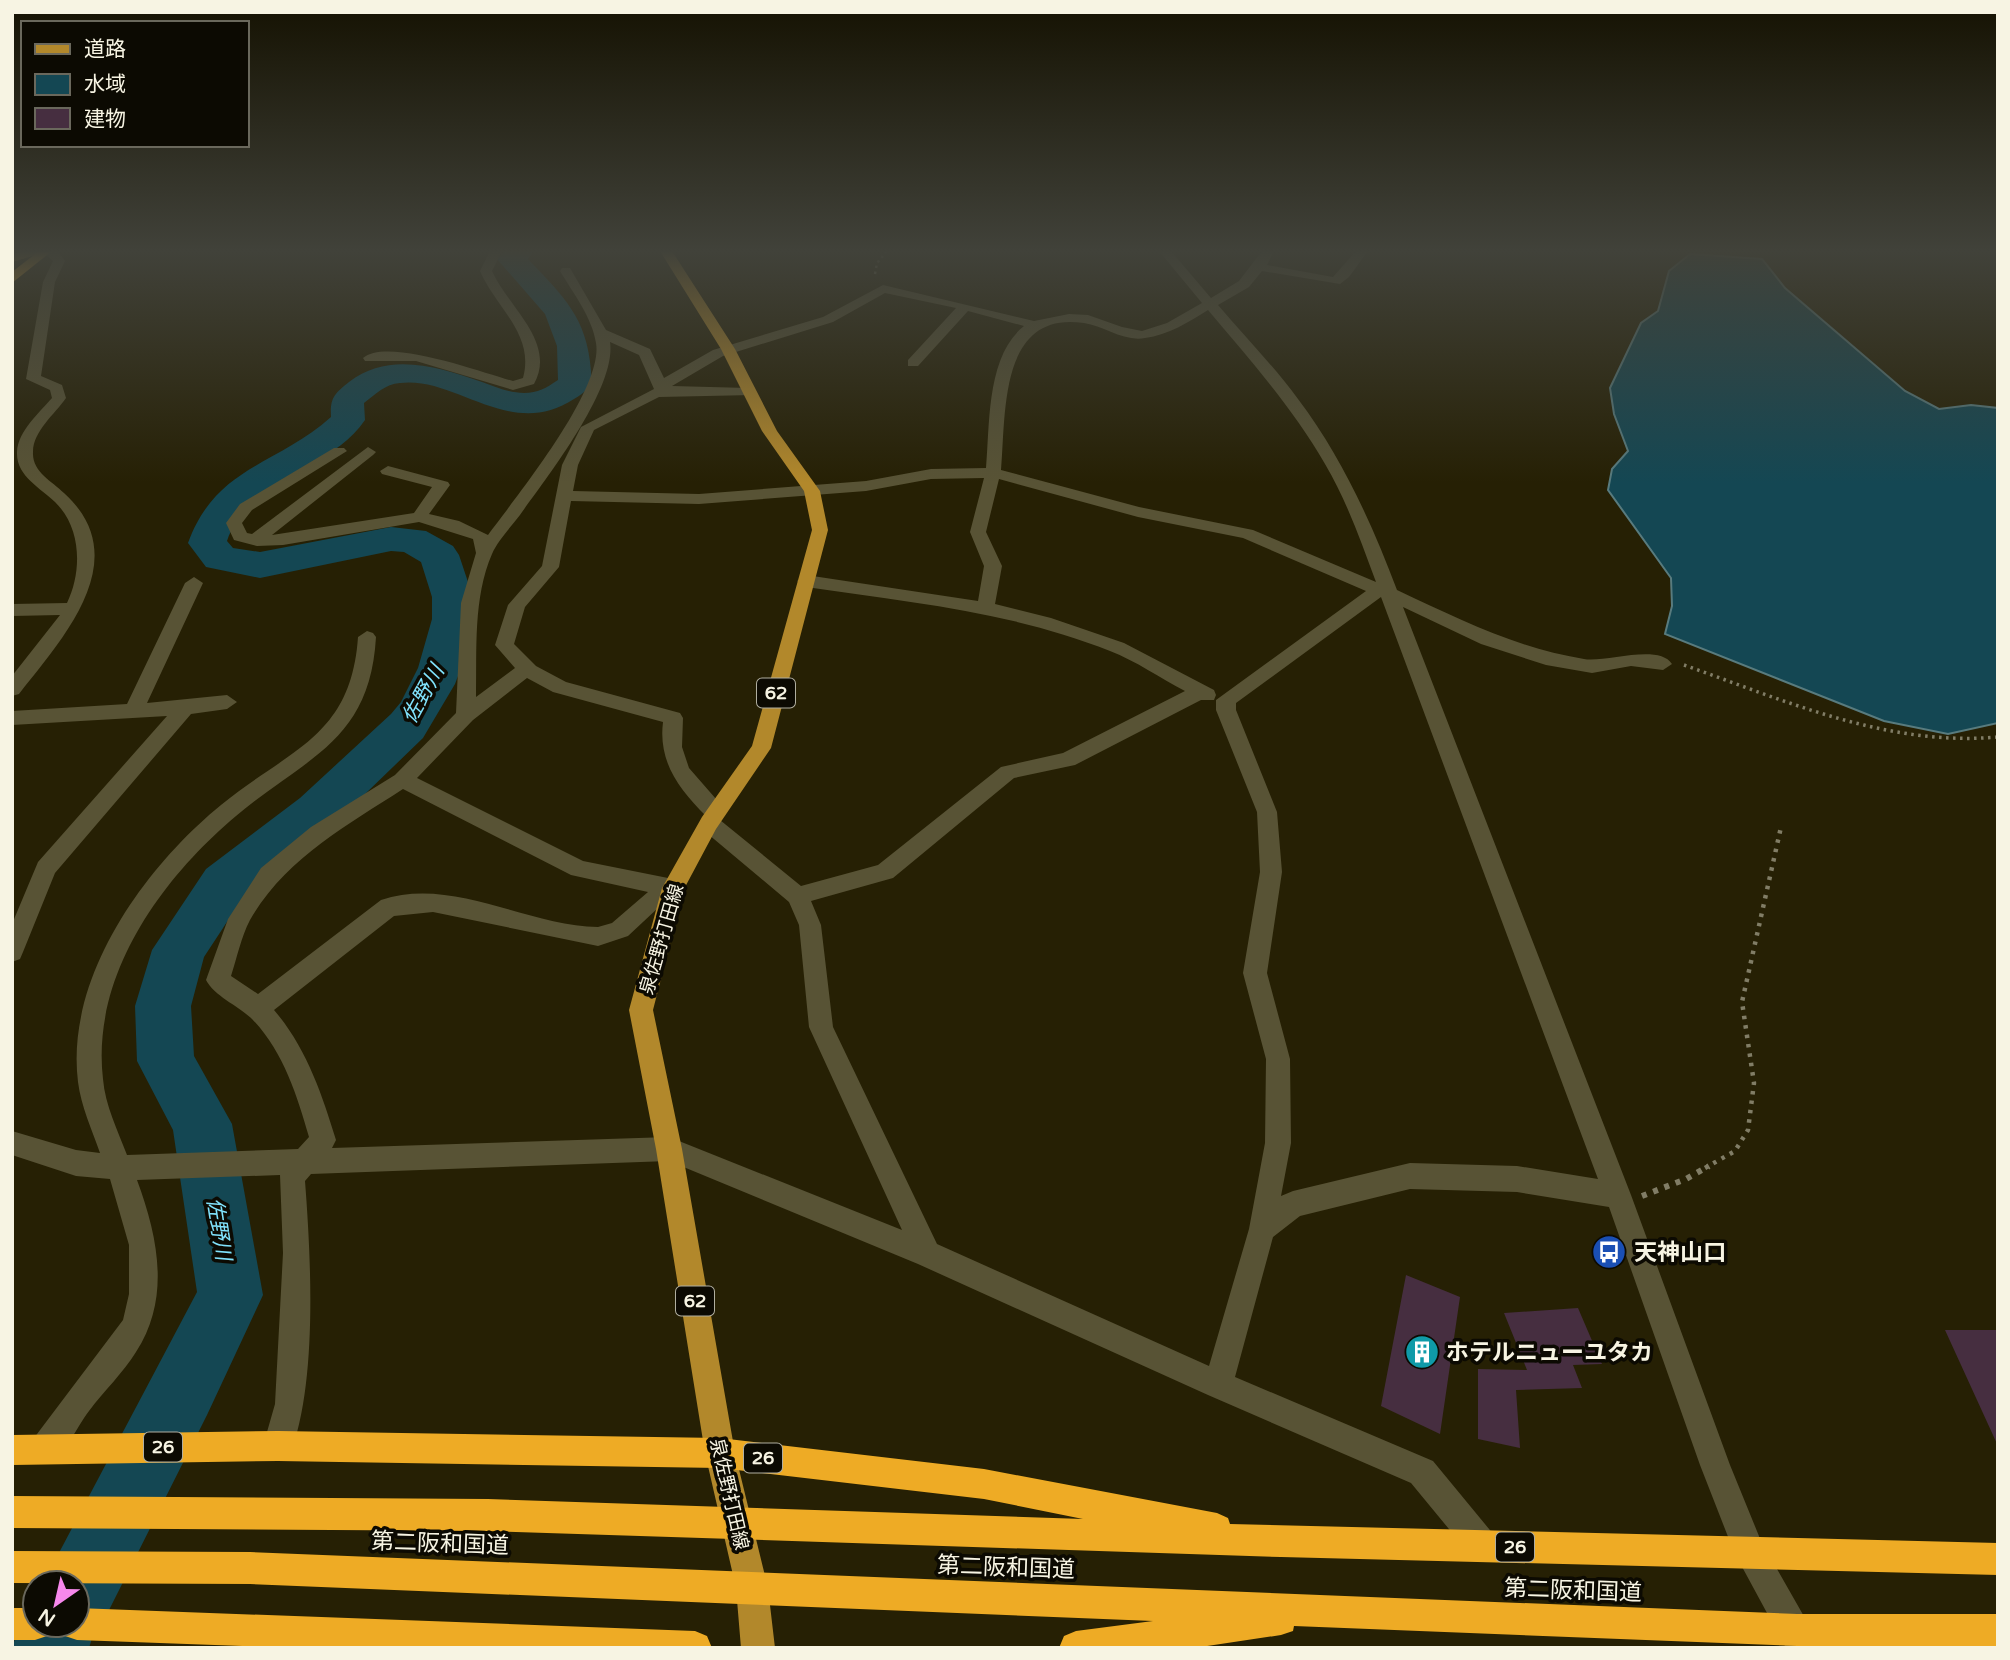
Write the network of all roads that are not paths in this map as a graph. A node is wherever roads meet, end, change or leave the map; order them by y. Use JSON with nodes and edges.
{"nodes":[{"id":1,"x":39,"y":328,"type":"edge"},
{"id":2,"x":525,"y":328,"type":"edge"},
{"id":3,"x":598,"y":328,"type":"edge"},
{"id":4,"x":715,"y":328,"type":"edge"},
{"id":5,"x":802,"y":328,"type":"edge"},
{"id":6,"x":944,"y":328,"type":"edge"},
{"id":7,"x":1026,"y":328,"type":"edge"},
{"id":8,"x":1113,"y":328,"type":"edge"},
{"id":9,"x":1166,"y":328,"type":"edge"},
{"id":10,"x":1230,"y":328,"type":"edge"},
{"id":11,"x":601,"y":333,"type":"junction"},
{"id":12,"x":728,"y":349,"type":"junction"},
{"id":13,"x":370,"y":358,"type":"dead end"},
{"id":14,"x":912,"y":363,"type":"dead end"},
{"id":15,"x":662,"y":389,"type":"junction"},
{"id":16,"x":748,"y":392,"type":"junction"},
{"id":17,"x":581,"y":425,"type":"junction"},
{"id":18,"x":339,"y":451,"type":"dead end"},
{"id":19,"x":368,"y":452,"type":"dead end"},
{"id":20,"x":388,"y":471,"type":"dead end"},
{"id":21,"x":993,"y":473,"type":"junction"},
{"id":22,"x":300,"y":474,"type":"junction"},
{"id":23,"x":330,"y":481,"type":"junction"},
{"id":24,"x":812,"y":491,"type":"junction"},
{"id":25,"x":566,"y":496,"type":"junction"},
{"id":26,"x":419,"y":517,"type":"junction"},
{"id":27,"x":255,"y":540,"type":"junction"},
{"id":28,"x":484,"y":553,"type":"junction"},
{"id":29,"x":806,"y":582,"type":"junction"},
{"id":30,"x":194,"y":583,"type":"dead end"},
{"id":31,"x":1386,"y":591,"type":"junction"},
{"id":32,"x":986,"y":608,"type":"junction"},
{"id":33,"x":72,"y":609,"type":"junction"},
{"id":34,"x":12,"y":610,"type":"edge"},
{"id":35,"x":367,"y":637,"type":"dead end"},
{"id":36,"x":1663,"y":664,"type":"road end"},
{"id":37,"x":526,"y":668,"type":"junction"},
{"id":38,"x":12,"y":690,"type":"edge"},
{"id":39,"x":1200,"y":692,"type":"junction"},
{"id":40,"x":1226,"y":700,"type":"junction"},
{"id":41,"x":227,"y":702,"type":"dead end"},
{"id":42,"x":185,"y":708,"type":"junction"},
{"id":43,"x":133,"y":712,"type":"junction"},
{"id":44,"x":466,"y":715,"type":"junction"},
{"id":45,"x":12,"y":718,"type":"edge"},
{"id":46,"x":402,"y":780,"type":"junction"},
{"id":47,"x":712,"y":818,"type":"junction"},
{"id":48,"x":673,"y":888,"type":"junction"},
{"id":49,"x":798,"y":896,"type":"junction"},
{"id":50,"x":12,"y":951,"type":"edge"},
{"id":51,"x":257,"y":1009,"type":"junction"},
{"id":52,"x":12,"y":1143,"type":"edge"},
{"id":53,"x":669,"y":1149,"type":"junction"},
{"id":54,"x":307,"y":1160,"type":"junction"},
{"id":55,"x":124,"y":1167,"type":"junction"},
{"id":56,"x":1620,"y":1200,"type":"junction"},
{"id":57,"x":1262,"y":1229,"type":"junction"},
{"id":58,"x":927,"y":1254,"type":"junction"},
{"id":59,"x":1218,"y":1385,"type":"junction"},
{"id":60,"x":278,"y":1446,"type":"junction"},
{"id":61,"x":45,"y":1449,"type":"junction"},
{"id":62,"x":12,"y":1450,"type":"edge"},
{"id":63,"x":720,"y":1453,"type":"junction"},
{"id":64,"x":12,"y":1512,"type":"edge"},
{"id":65,"x":736,"y":1524,"type":"junction"},
{"id":66,"x":1281,"y":1541,"type":"junction"},
{"id":67,"x":1483,"y":1546,"type":"junction"},
{"id":68,"x":1750,"y":1552,"type":"junction"},
{"id":69,"x":1998,"y":1559,"type":"edge"},
{"id":70,"x":12,"y":1567,"type":"edge"},
{"id":71,"x":752,"y":1588,"type":"junction"},
{"id":72,"x":1335,"y":1612,"type":"junction"},
{"id":73,"x":91,"y":1625,"type":"edge"},
{"id":74,"x":1998,"y":1630,"type":"edge"},
{"id":75,"x":1801,"y":1639,"type":"edge"},
{"id":76,"x":1089,"y":1647,"type":"edge"},
{"id":77,"x":695,"y":1648,"type":"edge"},
{"id":78,"x":758,"y":1648,"type":"edge"}],
"edges":[{"from":1,"to":33,"type":"street"},
{"from":2,"to":13,"type":"street"},
{"from":3,"to":11,"type":"street"},
{"from":4,"to":12,"type":"main road","name":"泉佐野打田線","number":"62"},
{"from":5,"to":12,"type":"street"},
{"from":6,"to":14,"type":"street"},
{"from":7,"to":21,"type":"street"},
{"from":8,"to":9,"type":"street"},
{"from":10,"to":31,"type":"street"},
{"from":11,"to":15,"type":"street"},
{"from":11,"to":17,"type":"street"},
{"from":12,"to":15,"type":"street"},
{"from":12,"to":16,"type":"main road","name":"泉佐野打田線","number":"62"},
{"from":15,"to":16,"type":"street"},
{"from":15,"to":17,"type":"street"},
{"from":16,"to":24,"type":"main road","name":"泉佐野打田線","number":"62"},
{"from":17,"to":25,"type":"street"},
{"from":17,"to":28,"type":"street"},
{"from":18,"to":22,"type":"street"},
{"from":19,"to":23,"type":"street"},
{"from":20,"to":26,"type":"street"},
{"from":21,"to":24,"type":"street"},
{"from":21,"to":31,"type":"street"},
{"from":21,"to":32,"type":"street"},
{"from":22,"to":23,"type":"street"},
{"from":22,"to":27,"type":"street"},
{"from":23,"to":27,"type":"street"},
{"from":24,"to":25,"type":"street"},
{"from":24,"to":29,"type":"main road","name":"泉佐野打田線","number":"62"},
{"from":25,"to":37,"type":"street"},
{"from":26,"to":27,"type":"street"},
{"from":26,"to":28,"type":"street"},
{"from":28,"to":44,"type":"street"},
{"from":29,"to":32,"type":"street"},
{"from":29,"to":47,"type":"main road","name":"泉佐野打田線","number":"62"},
{"from":30,"to":43,"type":"street"},
{"from":31,"to":36,"type":"street"},
{"from":31,"to":40,"type":"street"},
{"from":31,"to":56,"type":"street"},
{"from":32,"to":39,"type":"street"},
{"from":33,"to":34,"type":"street"},
{"from":33,"to":38,"type":"street"},
{"from":35,"to":55,"type":"street"},
{"from":37,"to":44,"type":"street"},
{"from":37,"to":47,"type":"street"},
{"from":39,"to":40,"type":"street"},
{"from":39,"to":49,"type":"street"},
{"from":40,"to":57,"type":"street"},
{"from":41,"to":42,"type":"street"},
{"from":42,"to":43,"type":"street"},
{"from":42,"to":50,"type":"street"},
{"from":43,"to":45,"type":"street"},
{"from":44,"to":46,"type":"street"},
{"from":46,"to":48,"type":"street"},
{"from":46,"to":51,"type":"street"},
{"from":47,"to":48,"type":"main road","name":"泉佐野打田線","number":"62"},
{"from":47,"to":49,"type":"street"},
{"from":48,"to":51,"type":"street"},
{"from":48,"to":53,"type":"main road","name":"泉佐野打田線","number":"62"},
{"from":49,"to":58,"type":"street"},
{"from":51,"to":54,"type":"street"},
{"from":52,"to":55,"type":"street"},
{"from":53,"to":54,"type":"street"},
{"from":53,"to":58,"type":"street"},
{"from":53,"to":63,"type":"main road","name":"泉佐野打田線","number":"62"},
{"from":54,"to":55,"type":"street"},
{"from":54,"to":60,"type":"street"},
{"from":55,"to":61,"type":"street"},
{"from":56,"to":57,"type":"street"},
{"from":56,"to":68,"type":"street"},
{"from":57,"to":59,"type":"street"},
{"from":58,"to":59,"type":"street"},
{"from":59,"to":67,"type":"street"},
{"from":60,"to":61,"type":"highway","number":"26"},
{"from":60,"to":63,"type":"highway","number":"26"},
{"from":61,"to":62,"type":"highway","number":"26"},
{"from":63,"to":65,"type":"main road","name":"泉佐野打田線","number":"62"},
{"from":63,"to":66,"type":"highway","number":"26"},
{"from":64,"to":65,"type":"highway","name":"第二阪和国道","number":"26"},
{"from":65,"to":66,"type":"highway","name":"第二阪和国道","number":"26"},
{"from":65,"to":71,"type":"main road","name":"泉佐野打田線","number":"62"},
{"from":66,"to":67,"type":"highway","name":"第二阪和国道","number":"26"},
{"from":67,"to":68,"type":"highway","name":"第二阪和国道","number":"26"},
{"from":68,"to":69,"type":"highway","name":"第二阪和国道","number":"26"},
{"from":68,"to":75,"type":"street"},
{"from":70,"to":71,"type":"highway","name":"第二阪和国道"},
{"from":71,"to":72,"type":"highway","name":"第二阪和国道"},
{"from":71,"to":78,"type":"main road","name":"泉佐野打田線","number":"62"},
{"from":72,"to":75,"type":"highway","name":"第二阪和国道"},
{"from":72,"to":76,"type":"highway"},
{"from":73,"to":77,"type":"highway"},
{"from":74,"to":75,"type":"highway","name":"第二阪和国道"}]}
